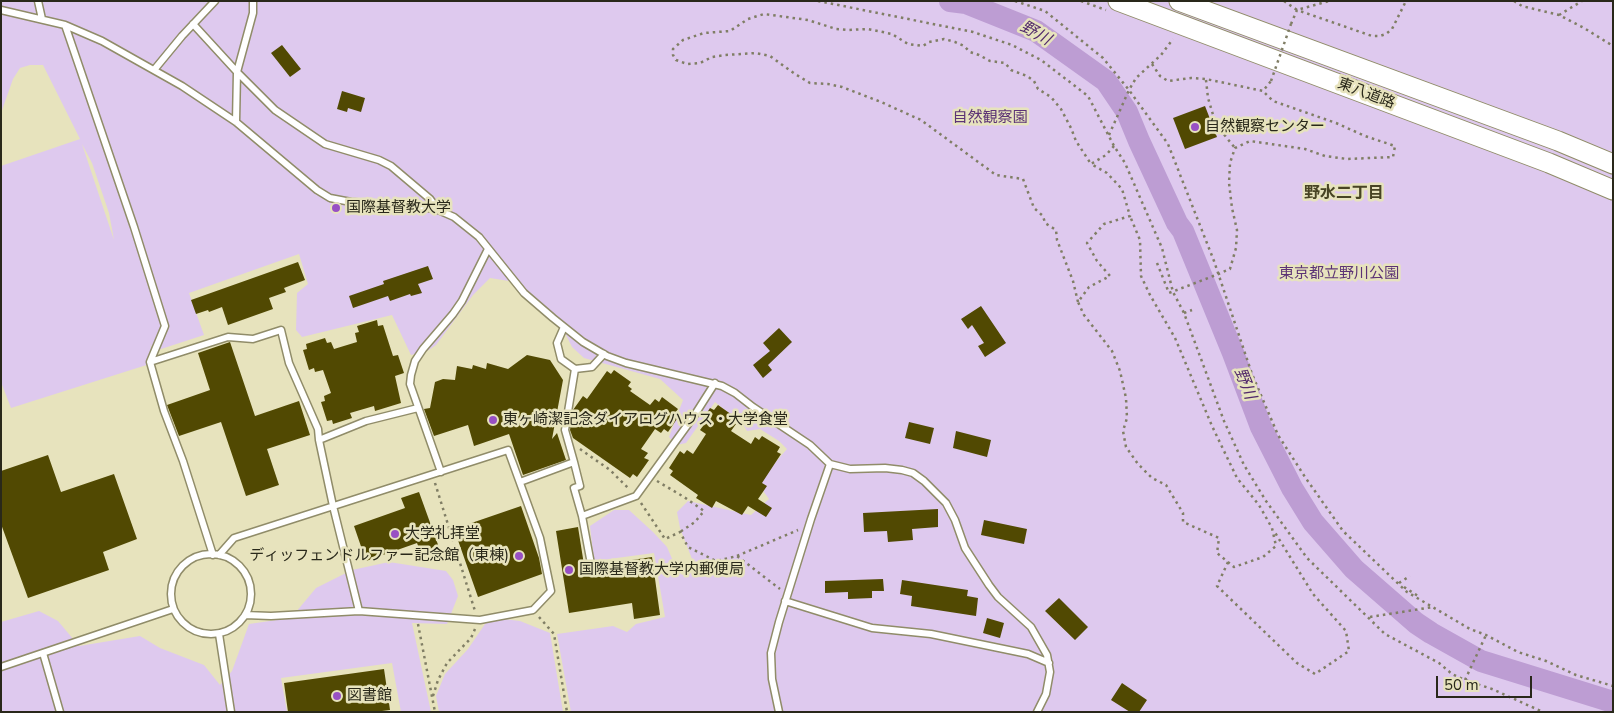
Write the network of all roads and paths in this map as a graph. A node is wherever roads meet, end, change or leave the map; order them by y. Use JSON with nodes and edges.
{"nodes":[{"id":1,"x":38,"y":1,"type":"edge"},
{"id":2,"x":215,"y":1,"type":"edge"},
{"id":3,"x":253,"y":1,"type":"edge"},
{"id":4,"x":818,"y":1,"type":"edge"},
{"id":5,"x":1015,"y":1,"type":"edge"},
{"id":6,"x":1118,"y":1,"type":"edge"},
{"id":7,"x":1179,"y":1,"type":"edge"},
{"id":8,"x":1284,"y":1,"type":"edge"},
{"id":9,"x":1328,"y":1,"type":"edge"},
{"id":10,"x":1406,"y":1,"type":"edge"},
{"id":11,"x":1514,"y":1,"type":"edge"},
{"id":12,"x":1582,"y":1,"type":"edge"},
{"id":13,"x":1,"y":10,"type":"edge"},
{"id":14,"x":1297,"y":10,"type":"junction"},
{"id":15,"x":1559,"y":15,"type":"junction"},
{"id":16,"x":42,"y":18,"type":"junction"},
{"id":17,"x":65,"y":24,"type":"junction"},
{"id":18,"x":193,"y":24,"type":"junction"},
{"id":19,"x":1183,"y":25,"type":"junction"},
{"id":20,"x":1613,"y":46,"type":"edge"},
{"id":21,"x":1152,"y":64,"type":"junction"},
{"id":22,"x":154,"y":70,"type":"junction"},
{"id":23,"x":237,"y":72,"type":"junction"},
{"id":24,"x":1206,"y":79,"type":"junction"},
{"id":25,"x":1129,"y":90,"type":"junction"},
{"id":26,"x":1263,"y":91,"type":"junction"},
{"id":27,"x":236,"y":122,"type":"junction"},
{"id":28,"x":1109,"y":135,"type":"junction"},
{"id":29,"x":1114,"y":146,"type":"junction"},
{"id":30,"x":1236,"y":148,"type":"junction"},
{"id":31,"x":1091,"y":164,"type":"junction"},
{"id":32,"x":1613,"y":164,"type":"edge"},
{"id":33,"x":1613,"y":190,"type":"edge"},
{"id":34,"x":438,"y":210,"type":"junction"},
{"id":35,"x":1130,"y":216,"type":"junction"},
{"id":36,"x":488,"y":249,"type":"junction"},
{"id":37,"x":1156,"y":263,"type":"dead end"},
{"id":38,"x":1218,"y":275,"type":"junction"},
{"id":39,"x":1173,"y":292,"type":"junction"},
{"id":40,"x":1078,"y":302,"type":"junction"},
{"id":41,"x":1192,"y":310,"type":"dead end"},
{"id":42,"x":1184,"y":313,"type":"junction"},
{"id":43,"x":564,"y":327,"type":"junction"},
{"id":44,"x":604,"y":354,"type":"junction"},
{"id":45,"x":150,"y":362,"type":"junction"},
{"id":46,"x":575,"y":369,"type":"junction"},
{"id":47,"x":714,"y":383,"type":"junction"},
{"id":48,"x":418,"y":408,"type":"junction"},
{"id":49,"x":319,"y":440,"type":"junction"},
{"id":50,"x":569,"y":443,"type":"junction"},
{"id":51,"x":574,"y":462,"type":"junction"},
{"id":52,"x":830,"y":464,"type":"junction"},
{"id":53,"x":441,"y":472,"type":"junction"},
{"id":54,"x":432,"y":475,"type":"junction"},
{"id":55,"x":650,"y":478,"type":"junction"},
{"id":56,"x":520,"y":482,"type":"junction"},
{"id":57,"x":636,"y":496,"type":"junction"},
{"id":58,"x":333,"y":506,"type":"junction"},
{"id":59,"x":582,"y":516,"type":"junction"},
{"id":60,"x":808,"y":526,"type":"junction"},
{"id":61,"x":1272,"y":528,"type":"junction"},
{"id":62,"x":680,"y":532,"type":"junction"},
{"id":63,"x":216,"y":555,"type":"junction"},
{"id":64,"x":737,"y":556,"type":"junction"},
{"id":65,"x":1228,"y":562,"type":"junction"},
{"id":66,"x":591,"y":564,"type":"dead end"},
{"id":67,"x":1410,"y":576,"type":"dead end"},
{"id":68,"x":1398,"y":583,"type":"junction"},
{"id":69,"x":786,"y":598,"type":"junction"},
{"id":70,"x":173,"y":609,"type":"junction"},
{"id":71,"x":532,"y":610,"type":"junction"},
{"id":72,"x":359,"y":611,"type":"junction"},
{"id":73,"x":244,"y":614,"type":"junction"},
{"id":74,"x":417,"y":615,"type":"junction"},
{"id":75,"x":1369,"y":618,"type":"junction"},
{"id":76,"x":479,"y":620,"type":"junction"},
{"id":77,"x":219,"y":634,"type":"junction"},
{"id":78,"x":1486,"y":635,"type":"junction"},
{"id":79,"x":43,"y":653,"type":"junction"},
{"id":80,"x":1049,"y":663,"type":"junction"},
{"id":81,"x":1,"y":667,"type":"edge"},
{"id":82,"x":1465,"y":680,"type":"junction"},
{"id":83,"x":1613,"y":686,"type":"edge"},
{"id":84,"x":432,"y":697,"type":"junction"},
{"id":85,"x":60,"y":712,"type":"edge"},
{"id":86,"x":231,"y":712,"type":"edge"},
{"id":87,"x":435,"y":712,"type":"edge"},
{"id":88,"x":568,"y":712,"type":"edge"},
{"id":89,"x":779,"y":712,"type":"edge"},
{"id":90,"x":1037,"y":712,"type":"edge"},
{"id":91,"x":1543,"y":712,"type":"edge"}],
"edges":[{"from":1,"to":16,"type":"lane"},
{"from":2,"to":18,"type":"lane"},
{"from":3,"to":23,"type":"lane"},
{"from":4,"to":28,"type":"path"},
{"from":5,"to":25,"type":"path"},
{"from":6,"to":19,"type":"main road","name":"東八道路"},
{"from":7,"to":32,"type":"main road","name":"東八道路"},
{"from":8,"to":14,"type":"path"},
{"from":9,"to":14,"type":"path"},
{"from":10,"to":14,"type":"path"},
{"from":11,"to":15,"type":"path"},
{"from":12,"to":15,"type":"path"},
{"from":13,"to":16,"type":"lane"},
{"from":14,"to":26,"type":"path","bridge":true},
{"from":15,"to":20,"type":"path"},
{"from":16,"to":17,"type":"lane"},
{"from":17,"to":22,"type":"lane"},
{"from":17,"to":45,"type":"lane"},
{"from":18,"to":22,"type":"lane"},
{"from":18,"to":23,"type":"lane"},
{"from":19,"to":21,"type":"path"},
{"from":19,"to":33,"type":"main road","name":"東八道路"},
{"from":21,"to":24,"type":"path"},
{"from":21,"to":25,"type":"path"},
{"from":22,"to":27,"type":"lane"},
{"from":23,"to":27,"type":"lane"},
{"from":23,"to":34,"type":"lane"},
{"from":24,"to":26,"type":"path"},
{"from":24,"to":30,"type":"path"},
{"from":25,"to":28,"type":"path"},
{"from":25,"to":38,"type":"path"},
{"from":26,"to":30,"type":"path"},
{"from":27,"to":34,"type":"lane"},
{"from":28,"to":29,"type":"path"},
{"from":29,"to":31,"type":"path"},
{"from":29,"to":39,"type":"path"},
{"from":30,"to":38,"type":"path"},
{"from":31,"to":35,"type":"path"},
{"from":31,"to":40,"type":"path"},
{"from":34,"to":36,"type":"lane"},
{"from":35,"to":40,"type":"path"},
{"from":35,"to":61,"type":"path"},
{"from":36,"to":43,"type":"lane"},
{"from":36,"to":48,"type":"lane"},
{"from":37,"to":39,"type":"path"},
{"from":38,"to":39,"type":"path"},
{"from":38,"to":68,"type":"path"},
{"from":39,"to":42,"type":"path"},
{"from":40,"to":65,"type":"path"},
{"from":41,"to":42,"type":"path"},
{"from":42,"to":75,"type":"path"},
{"from":43,"to":44,"type":"lane"},
{"from":43,"to":46,"type":"lane"},
{"from":44,"to":46,"type":"lane"},
{"from":44,"to":47,"type":"lane"},
{"from":45,"to":49,"type":"lane"},
{"from":45,"to":63,"type":"lane"},
{"from":46,"to":50,"type":"lane"},
{"from":47,"to":52,"type":"lane"},
{"from":47,"to":55,"type":"lane"},
{"from":48,"to":49,"type":"lane"},
{"from":48,"to":53,"type":"lane"},
{"from":49,"to":58,"type":"lane"},
{"from":50,"to":51,"type":"lane"},
{"from":50,"to":57,"type":"path"},
{"from":51,"to":56,"type":"lane"},
{"from":51,"to":59,"type":"lane"},
{"from":52,"to":60,"type":"lane"},
{"from":52,"to":80,"type":"lane"},
{"from":53,"to":54,"type":"lane"},
{"from":53,"to":56,"type":"lane"},
{"from":54,"to":58,"type":"lane"},
{"from":54,"to":76,"type":"path"},
{"from":55,"to":57,"type":"lane"},
{"from":55,"to":62,"type":"path"},
{"from":56,"to":71,"type":"lane"},
{"from":57,"to":59,"type":"lane"},
{"from":57,"to":62,"type":"path"},
{"from":58,"to":63,"type":"lane"},
{"from":58,"to":72,"type":"lane"},
{"from":59,"to":66,"type":"lane"},
{"from":60,"to":64,"type":"path"},
{"from":60,"to":69,"type":"lane"},
{"from":61,"to":65,"type":"path"},
{"from":61,"to":65,"type":"path"},
{"from":62,"to":64,"type":"path"},
{"from":63,"to":70,"type":"lane"},
{"from":63,"to":73,"type":"lane"},
{"from":64,"to":69,"type":"path"},
{"from":67,"to":68,"type":"path"},
{"from":68,"to":75,"type":"path","bridge":true},
{"from":68,"to":78,"type":"path"},
{"from":69,"to":80,"type":"lane"},
{"from":69,"to":89,"type":"lane"},
{"from":70,"to":77,"type":"lane"},
{"from":70,"to":79,"type":"lane"},
{"from":71,"to":76,"type":"lane"},
{"from":71,"to":88,"type":"path"},
{"from":72,"to":73,"type":"lane"},
{"from":72,"to":74,"type":"lane"},
{"from":73,"to":77,"type":"lane"},
{"from":74,"to":76,"type":"lane"},
{"from":74,"to":84,"type":"path"},
{"from":75,"to":82,"type":"path"},
{"from":76,"to":84,"type":"path"},
{"from":77,"to":86,"type":"lane"},
{"from":78,"to":82,"type":"path"},
{"from":78,"to":83,"type":"path"},
{"from":79,"to":81,"type":"lane"},
{"from":79,"to":85,"type":"lane"},
{"from":80,"to":90,"type":"lane"},
{"from":82,"to":91,"type":"path"},
{"from":84,"to":87,"type":"path"}]}
